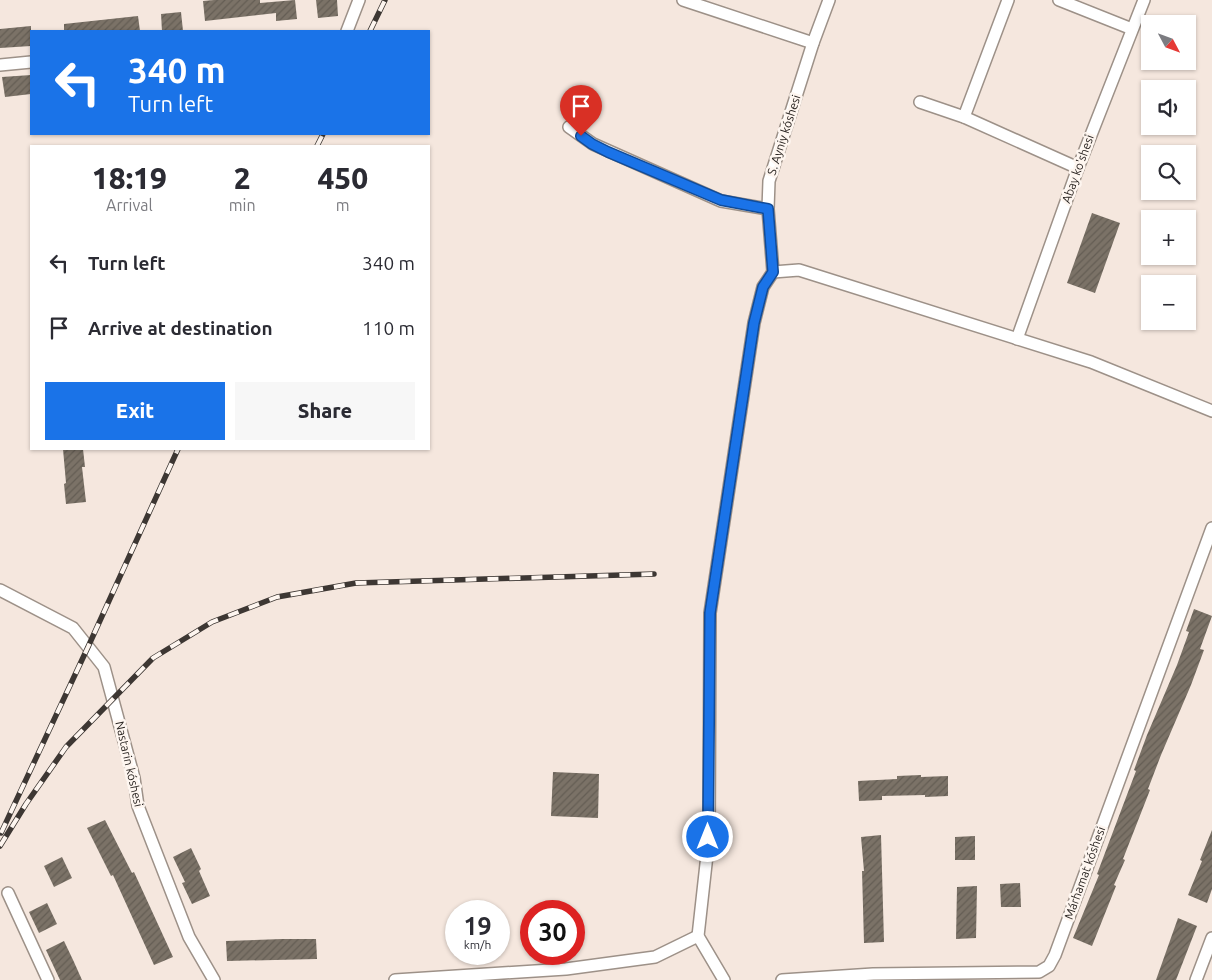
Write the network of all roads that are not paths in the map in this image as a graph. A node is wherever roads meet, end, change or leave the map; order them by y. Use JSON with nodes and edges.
{"nodes":[{"id":1,"x":359,"y":0,"type":"edge"},
{"id":2,"x":683,"y":0,"type":"edge"},
{"id":3,"x":829,"y":0,"type":"edge"},
{"id":4,"x":1008,"y":0,"type":"edge"},
{"id":5,"x":1059,"y":0,"type":"edge"},
{"id":6,"x":1144,"y":0,"type":"edge"},
{"id":7,"x":1132,"y":29,"type":"junction"},
{"id":8,"x":347,"y":30,"type":"edge"},
{"id":9,"x":813,"y":43,"type":"junction"},
{"id":10,"x":30,"y":62,"type":"edge"},
{"id":11,"x":0,"y":65,"type":"edge"},
{"id":12,"x":920,"y":102,"type":"dead end"},
{"id":13,"x":964,"y":117,"type":"junction"},
{"id":14,"x":569,"y":128,"type":"dead end"},
{"id":15,"x":1078,"y":168,"type":"junction"},
{"id":16,"x":768,"y":209,"type":"junction"},
{"id":17,"x":773,"y":272,"type":"junction"},
{"id":18,"x":1017,"y":339,"type":"junction"},
{"id":19,"x":1212,"y":411,"type":"edge"},
{"id":20,"x":1212,"y":528,"type":"edge"},
{"id":21,"x":0,"y":590,"type":"edge"},
{"id":22,"x":8,"y":893,"type":"dead end"},
{"id":23,"x":698,"y":936,"type":"junction"},
{"id":24,"x":1212,"y":938,"type":"edge"},
{"id":25,"x":48,"y":980,"type":"edge"},
{"id":26,"x":214,"y":980,"type":"edge"},
{"id":27,"x":394,"y":980,"type":"edge"},
{"id":28,"x":724,"y":980,"type":"edge"},
{"id":29,"x":782,"y":980,"type":"edge"},
{"id":30,"x":1196,"y":980,"type":"edge"}],
"edges":[{"from":1,"to":8,"type":"street"},
{"from":2,"to":9,"type":"street"},
{"from":3,"to":9,"type":"street","name":"S. Ayniy kóshesi"},
{"from":4,"to":13,"type":"street"},
{"from":5,"to":7,"type":"street"},
{"from":6,"to":7,"type":"street","name":"Abay ko'shesi"},
{"from":7,"to":15,"type":"street","name":"Abay ko'shesi"},
{"from":9,"to":16,"type":"street","name":"S. Ayniy kóshesi"},
{"from":10,"to":11,"type":"street"},
{"from":12,"to":13,"type":"street"},
{"from":13,"to":15,"type":"street"},
{"from":14,"to":16,"type":"street"},
{"from":15,"to":18,"type":"street","name":"Abay ko'shesi"},
{"from":16,"to":17,"type":"street","name":"S. Ayniy kóshesi"},
{"from":17,"to":18,"type":"street"},
{"from":17,"to":23,"type":"street"},
{"from":18,"to":19,"type":"street"},
{"from":20,"to":29,"type":"street","name":"Márhamat kóshesi"},
{"from":21,"to":26,"type":"street","name":"Nastarin kóshesi"},
{"from":22,"to":25,"type":"street"},
{"from":23,"to":27,"type":"street"},
{"from":23,"to":28,"type":"street"},
{"from":24,"to":30,"type":"street"}]}
